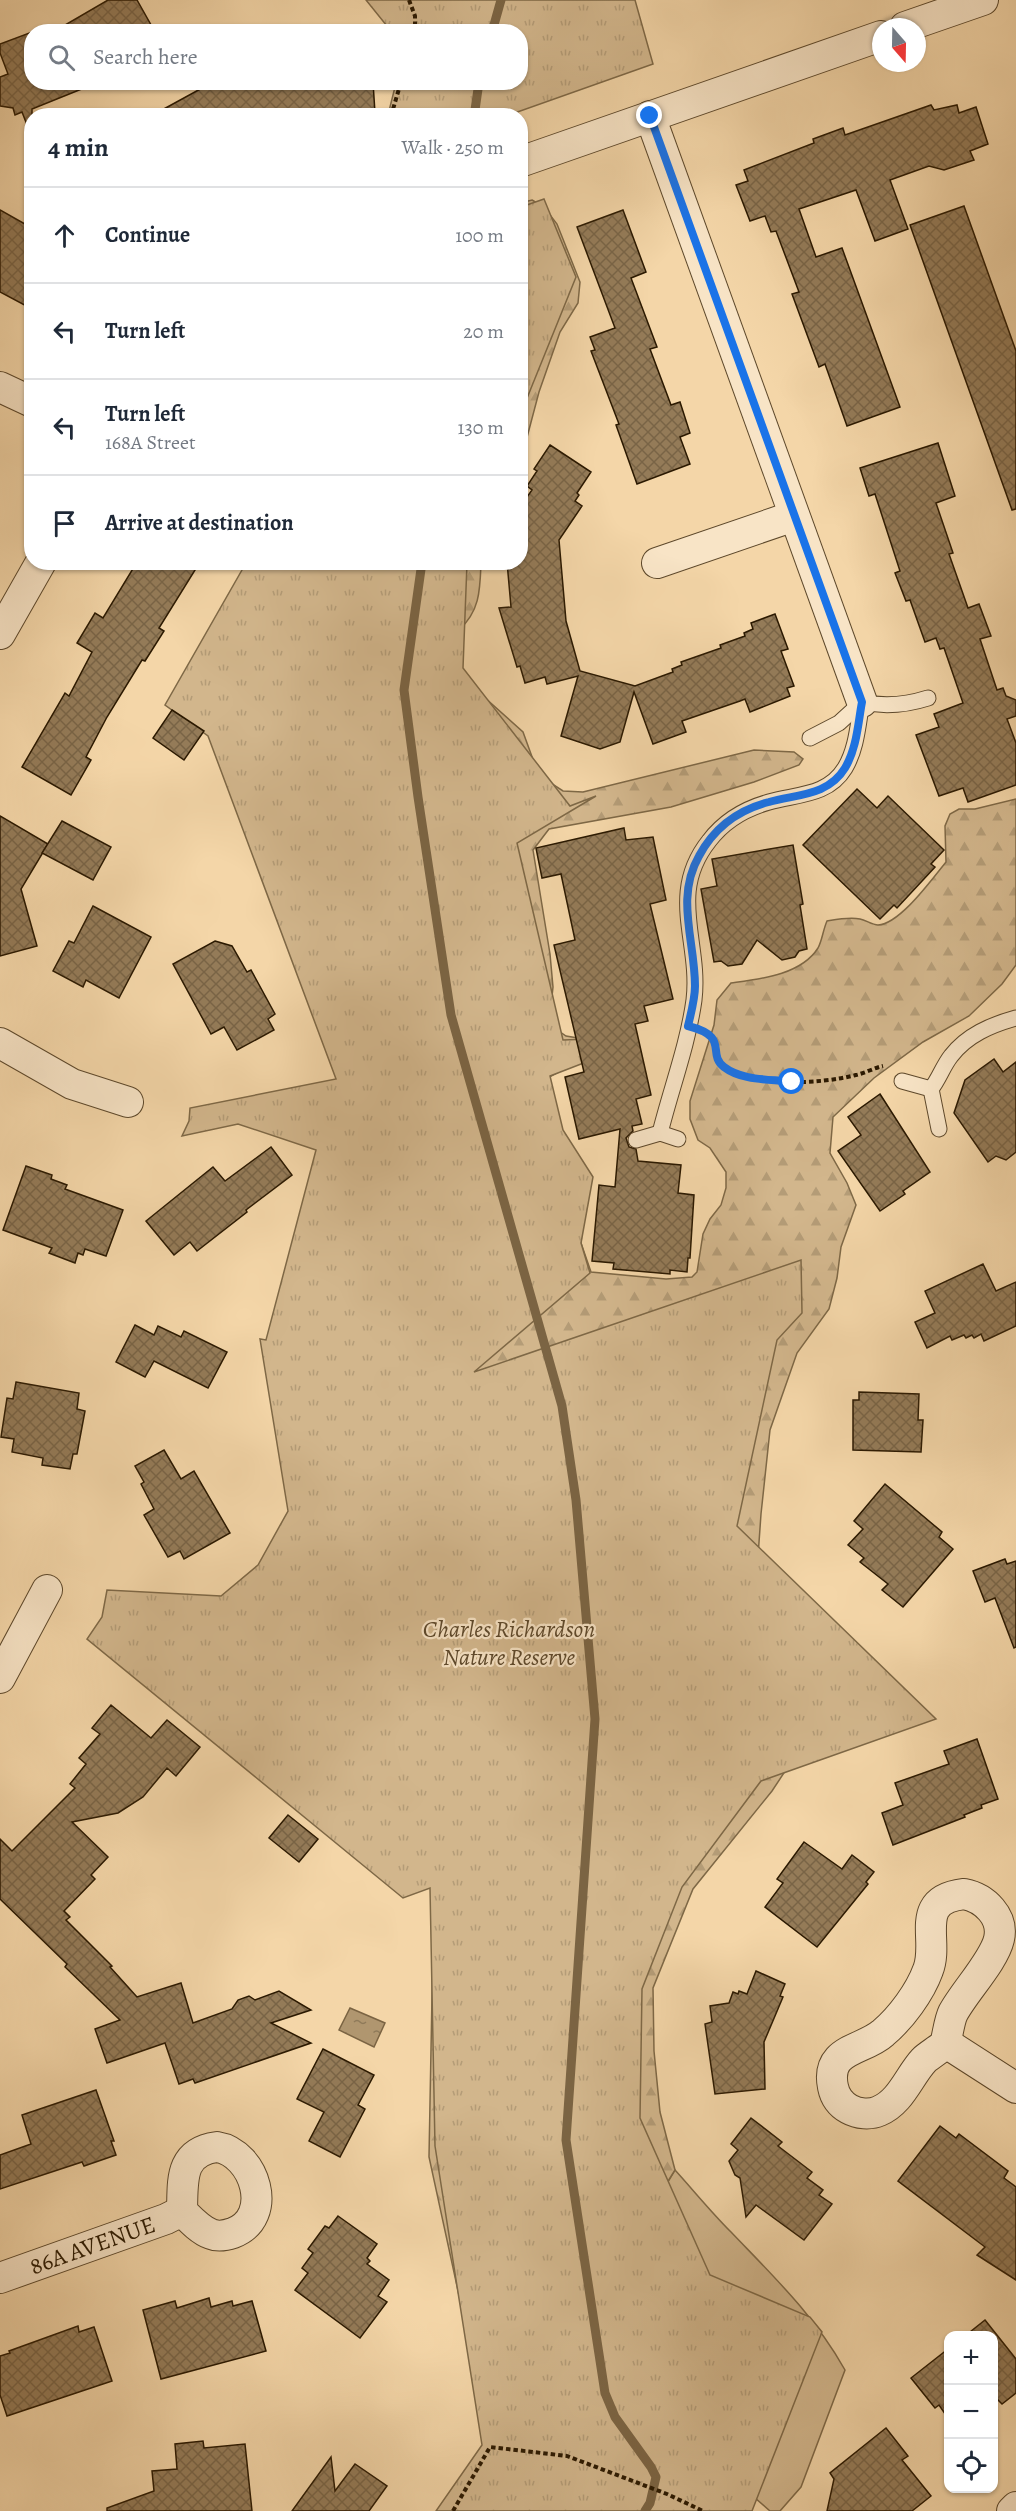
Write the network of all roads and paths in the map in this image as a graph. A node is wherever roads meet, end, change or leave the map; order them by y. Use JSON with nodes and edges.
{"nodes":[{"id":1,"x":409,"y":0,"type":"edge"},
{"id":2,"x":983,"y":0,"type":"edge"},
{"id":3,"x":926,"y":20,"type":"edge"},
{"id":4,"x":415,"y":24,"type":"edge"},
{"id":5,"x":872,"y":39,"type":"edge"},
{"id":6,"x":399,"y":90,"type":"edge"},
{"id":7,"x":393,"y":108,"type":"edge"},
{"id":8,"x":650,"y":116,"type":"junction"},
{"id":9,"x":528,"y":159,"type":"edge"},
{"id":10,"x":0,"y":387,"type":"edge"},
{"id":11,"x":24,"y":398,"type":"edge"},
{"id":12,"x":794,"y":516,"type":"junction"},
{"id":13,"x":657,"y":563,"type":"dead end"},
{"id":14,"x":36,"y":570,"type":"edge"},
{"id":15,"x":0,"y":634,"type":"edge"},
{"id":16,"x":928,"y":698,"type":"dead end"},
{"id":17,"x":862,"y":702,"type":"junction"},
{"id":18,"x":810,"y":738,"type":"dead end"},
{"id":19,"x":1016,"y":1018,"type":"edge"},
{"id":20,"x":688,"y":1026,"type":"junction"},
{"id":21,"x":0,"y":1043,"type":"edge"},
{"id":22,"x":890,"y":1064,"type":"dead end"},
{"id":23,"x":902,"y":1081,"type":"dead end"},
{"id":24,"x":931,"y":1089,"type":"junction"},
{"id":25,"x":128,"y":1102,"type":"dead end"},
{"id":26,"x":939,"y":1129,"type":"dead end"},
{"id":27,"x":660,"y":1132,"type":"junction"},
{"id":28,"x":678,"y":1139,"type":"dead end"},
{"id":29,"x":636,"y":1140,"type":"dead end"},
{"id":30,"x":47,"y":1590,"type":"dead end"},
{"id":31,"x":0,"y":1678,"type":"edge"},
{"id":32,"x":946,"y":2043,"type":"junction"},
{"id":33,"x":1016,"y":2088,"type":"edge"},
{"id":34,"x":182,"y":2211,"type":"dead end"},
{"id":35,"x":0,"y":2278,"type":"edge"},
{"id":36,"x":1016,"y":2506,"type":"edge"},
{"id":37,"x":453,"y":2511,"type":"edge"},
{"id":38,"x":703,"y":2511,"type":"edge"},
{"id":39,"x":1012,"y":2511,"type":"edge"}],
"edges":[{"from":1,"to":4,"type":"path"},
{"from":2,"to":3,"type":"street"},
{"from":5,"to":8,"type":"street"},
{"from":6,"to":7,"type":"path"},
{"from":8,"to":9,"type":"street"},
{"from":8,"to":12,"type":"street"},
{"from":10,"to":11,"type":"street"},
{"from":12,"to":13,"type":"street"},
{"from":12,"to":17,"type":"street"},
{"from":14,"to":15,"type":"street"},
{"from":16,"to":17,"type":"lane"},
{"from":17,"to":18,"type":"lane"},
{"from":17,"to":20,"type":"lane"},
{"from":19,"to":24,"type":"lane"},
{"from":20,"to":22,"type":"path"},
{"from":20,"to":27,"type":"lane"},
{"from":21,"to":25,"type":"street"},
{"from":23,"to":24,"type":"lane"},
{"from":24,"to":26,"type":"lane"},
{"from":27,"to":28,"type":"lane"},
{"from":27,"to":29,"type":"lane"},
{"from":30,"to":31,"type":"street"},
{"from":32,"to":32,"type":"street"},
{"from":32,"to":33,"type":"street"},
{"from":34,"to":35,"type":"street","name":"86A AVENUE"},
{"from":36,"to":39,"type":"street"},
{"from":37,"to":38,"type":"path"}]}
